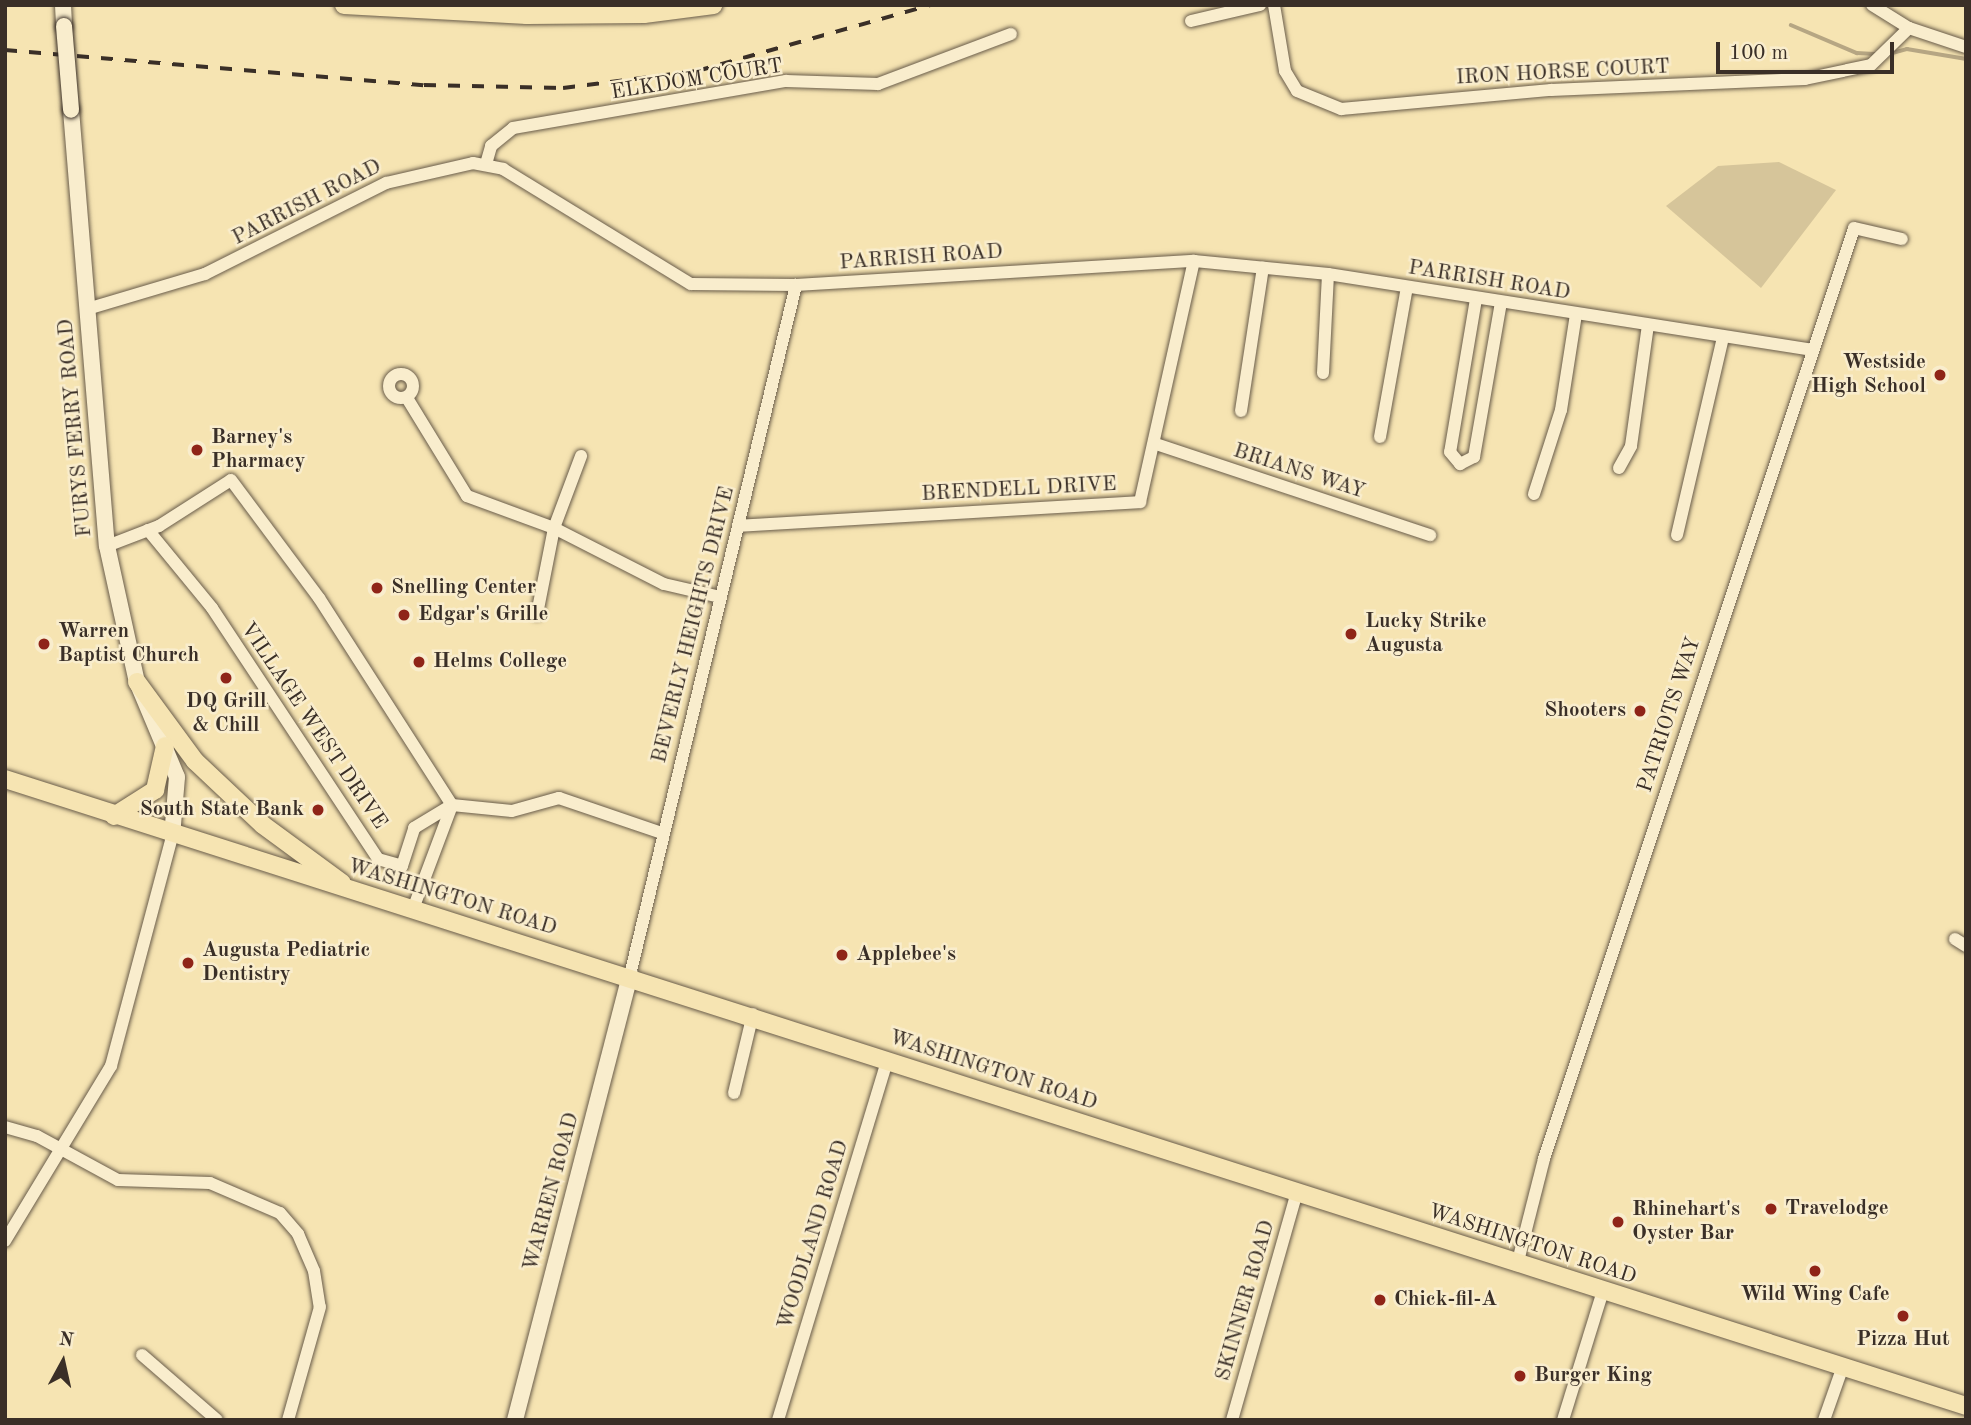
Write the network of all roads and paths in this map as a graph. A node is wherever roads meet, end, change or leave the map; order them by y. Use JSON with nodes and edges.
{"nodes":[{"id":1,"x":63,"y":5,"type":"edge"},
{"id":2,"x":344,"y":5,"type":"edge"},
{"id":3,"x":713,"y":5,"type":"edge"},
{"id":4,"x":1260,"y":5,"type":"edge"},
{"id":5,"x":1274,"y":5,"type":"edge"},
{"id":6,"x":1872,"y":5,"type":"edge"},
{"id":7,"x":1191,"y":21,"type":"dead end"},
{"id":8,"x":1909,"y":28,"type":"junction"},
{"id":9,"x":1010,"y":34,"type":"dead end"},
{"id":10,"x":1966,"y":47,"type":"edge"},
{"id":11,"x":486,"y":164,"type":"junction"},
{"id":12,"x":1902,"y":239,"type":"dead end"},
{"id":13,"x":1194,"y":261,"type":"junction"},
{"id":14,"x":1263,"y":268,"type":"junction"},
{"id":15,"x":1328,"y":274,"type":"junction"},
{"id":16,"x":796,"y":285,"type":"junction"},
{"id":17,"x":1407,"y":287,"type":"junction"},
{"id":18,"x":1476,"y":299,"type":"junction"},
{"id":19,"x":1501,"y":303,"type":"junction"},
{"id":20,"x":87,"y":309,"type":"junction"},
{"id":21,"x":1576,"y":314,"type":"junction"},
{"id":22,"x":1648,"y":325,"type":"junction"},
{"id":23,"x":1723,"y":337,"type":"junction"},
{"id":24,"x":1813,"y":350,"type":"junction"},
{"id":25,"x":1323,"y":373,"type":"dead end"},
{"id":26,"x":407,"y":398,"type":"dead end"},
{"id":27,"x":1241,"y":411,"type":"dead end"},
{"id":28,"x":1380,"y":438,"type":"dead end"},
{"id":29,"x":1156,"y":444,"type":"junction"},
{"id":30,"x":581,"y":456,"type":"dead end"},
{"id":31,"x":1619,"y":468,"type":"dead end"},
{"id":32,"x":1534,"y":494,"type":"dead end"},
{"id":33,"x":738,"y":526,"type":"junction"},
{"id":34,"x":554,"y":528,"type":"junction"},
{"id":35,"x":148,"y":530,"type":"junction"},
{"id":36,"x":1677,"y":534,"type":"dead end"},
{"id":37,"x":1430,"y":535,"type":"dead end"},
{"id":38,"x":107,"y":546,"type":"junction"},
{"id":39,"x":720,"y":597,"type":"junction"},
{"id":40,"x":537,"y":614,"type":"dead end"},
{"id":41,"x":137,"y":682,"type":"junction"},
{"id":42,"x":164,"y":746,"type":"junction"},
{"id":43,"x":5,"y":779,"type":"edge"},
{"id":44,"x":452,"y":805,"type":"junction"},
{"id":45,"x":114,"y":816,"type":"junction"},
{"id":46,"x":662,"y":833,"type":"junction"},
{"id":47,"x":172,"y":836,"type":"junction"},
{"id":48,"x":353,"y":892,"type":"junction"},
{"id":49,"x":413,"y":909,"type":"junction"},
{"id":50,"x":630,"y":975,"type":"junction"},
{"id":51,"x":753,"y":1014,"type":"junction"},
{"id":52,"x":887,"y":1060,"type":"junction"},
{"id":53,"x":734,"y":1093,"type":"dead end"},
{"id":54,"x":5,"y":1127,"type":"edge"},
{"id":55,"x":64,"y":1152,"type":"junction"},
{"id":56,"x":1297,"y":1192,"type":"junction"},
{"id":57,"x":5,"y":1241,"type":"edge"},
{"id":58,"x":1517,"y":1265,"type":"junction"},
{"id":59,"x":1603,"y":1291,"type":"junction"},
{"id":60,"x":142,"y":1355,"type":"dead end"},
{"id":61,"x":1842,"y":1369,"type":"junction"},
{"id":62,"x":1966,"y":1406,"type":"edge"},
{"id":63,"x":217,"y":1420,"type":"edge"},
{"id":64,"x":289,"y":1420,"type":"edge"},
{"id":65,"x":515,"y":1420,"type":"edge"},
{"id":66,"x":778,"y":1420,"type":"edge"},
{"id":67,"x":1232,"y":1420,"type":"edge"},
{"id":68,"x":1563,"y":1420,"type":"edge"},
{"id":69,"x":1824,"y":1420,"type":"edge"}],
"edges":[{"from":1,"to":20,"type":"main road","name":"FURYS FERRY ROAD","bridge":true},
{"from":2,"to":3,"type":"main road"},
{"from":4,"to":7,"type":"street"},
{"from":5,"to":8,"type":"street","name":"IRON HORSE COURT"},
{"from":6,"to":8,"type":"street"},
{"from":8,"to":10,"type":"street"},
{"from":9,"to":11,"type":"street","name":"ELKDOM COURT"},
{"from":11,"to":16,"type":"street","name":"PARRISH ROAD"},
{"from":11,"to":20,"type":"street","name":"PARRISH ROAD"},
{"from":12,"to":24,"type":"street","name":"PATRIOTS WAY"},
{"from":13,"to":14,"type":"street","name":"PARRISH ROAD"},
{"from":13,"to":16,"type":"street","name":"PARRISH ROAD"},
{"from":13,"to":29,"type":"street","name":"BRENDELL DRIVE"},
{"from":14,"to":15,"type":"street","name":"PARRISH ROAD"},
{"from":14,"to":27,"type":"street"},
{"from":15,"to":17,"type":"street","name":"PARRISH ROAD"},
{"from":15,"to":25,"type":"street"},
{"from":16,"to":33,"type":"street","name":"BEVERLY HEIGHTS DRIVE"},
{"from":17,"to":18,"type":"street","name":"PARRISH ROAD"},
{"from":17,"to":28,"type":"street"},
{"from":18,"to":19,"type":"street","name":"PARRISH ROAD"},
{"from":18,"to":19,"type":"street"},
{"from":19,"to":21,"type":"street","name":"PARRISH ROAD"},
{"from":20,"to":38,"type":"main road","name":"FURYS FERRY ROAD"},
{"from":21,"to":22,"type":"street","name":"PARRISH ROAD"},
{"from":21,"to":32,"type":"street"},
{"from":22,"to":23,"type":"street","name":"PARRISH ROAD"},
{"from":22,"to":31,"type":"street"},
{"from":23,"to":24,"type":"street","name":"PARRISH ROAD"},
{"from":23,"to":36,"type":"street"},
{"from":24,"to":58,"type":"street","name":"PATRIOTS WAY"},
{"from":26,"to":34,"type":"street"},
{"from":29,"to":33,"type":"street","name":"BRENDELL DRIVE"},
{"from":29,"to":37,"type":"street","name":"BRIANS WAY"},
{"from":30,"to":34,"type":"street"},
{"from":33,"to":39,"type":"street","name":"BEVERLY HEIGHTS DRIVE"},
{"from":34,"to":39,"type":"street"},
{"from":34,"to":40,"type":"street"},
{"from":35,"to":38,"type":"street"},
{"from":35,"to":44,"type":"street"},
{"from":35,"to":44,"type":"street","name":"VILLAGE WEST DRIVE"},
{"from":38,"to":41,"type":"main road","name":"FURYS FERRY ROAD"},
{"from":39,"to":46,"type":"street","name":"BEVERLY HEIGHTS DRIVE"},
{"from":41,"to":42,"type":"main road","name":"FURYS FERRY ROAD"},
{"from":41,"to":48,"type":"main road"},
{"from":42,"to":45,"type":"main road"},
{"from":42,"to":47,"type":"main road","name":"FURYS FERRY ROAD"},
{"from":43,"to":45,"type":"main road","name":"WASHINGTON ROAD"},
{"from":44,"to":46,"type":"street"},
{"from":44,"to":49,"type":"street"},
{"from":45,"to":47,"type":"main road","name":"WASHINGTON ROAD"},
{"from":46,"to":50,"type":"street","name":"BEVERLY HEIGHTS DRIVE"},
{"from":47,"to":48,"type":"main road","name":"WASHINGTON ROAD"},
{"from":47,"to":55,"type":"street"},
{"from":48,"to":49,"type":"main road","name":"WASHINGTON ROAD"},
{"from":49,"to":50,"type":"main road","name":"WASHINGTON ROAD"},
{"from":50,"to":51,"type":"main road","name":"WASHINGTON ROAD"},
{"from":50,"to":65,"type":"main road","name":"WARREN ROAD"},
{"from":51,"to":52,"type":"main road","name":"WASHINGTON ROAD"},
{"from":51,"to":53,"type":"street"},
{"from":52,"to":56,"type":"main road","name":"WASHINGTON ROAD"},
{"from":52,"to":66,"type":"street","name":"WOODLAND ROAD"},
{"from":54,"to":55,"type":"street"},
{"from":55,"to":57,"type":"street"},
{"from":55,"to":64,"type":"street"},
{"from":56,"to":58,"type":"main road","name":"WASHINGTON ROAD"},
{"from":56,"to":67,"type":"street","name":"SKINNER ROAD"},
{"from":58,"to":59,"type":"main road","name":"WASHINGTON ROAD"},
{"from":59,"to":61,"type":"main road","name":"WASHINGTON ROAD"},
{"from":59,"to":68,"type":"street"},
{"from":60,"to":63,"type":"street"},
{"from":61,"to":62,"type":"main road","name":"WASHINGTON ROAD"},
{"from":61,"to":69,"type":"street"}]}
